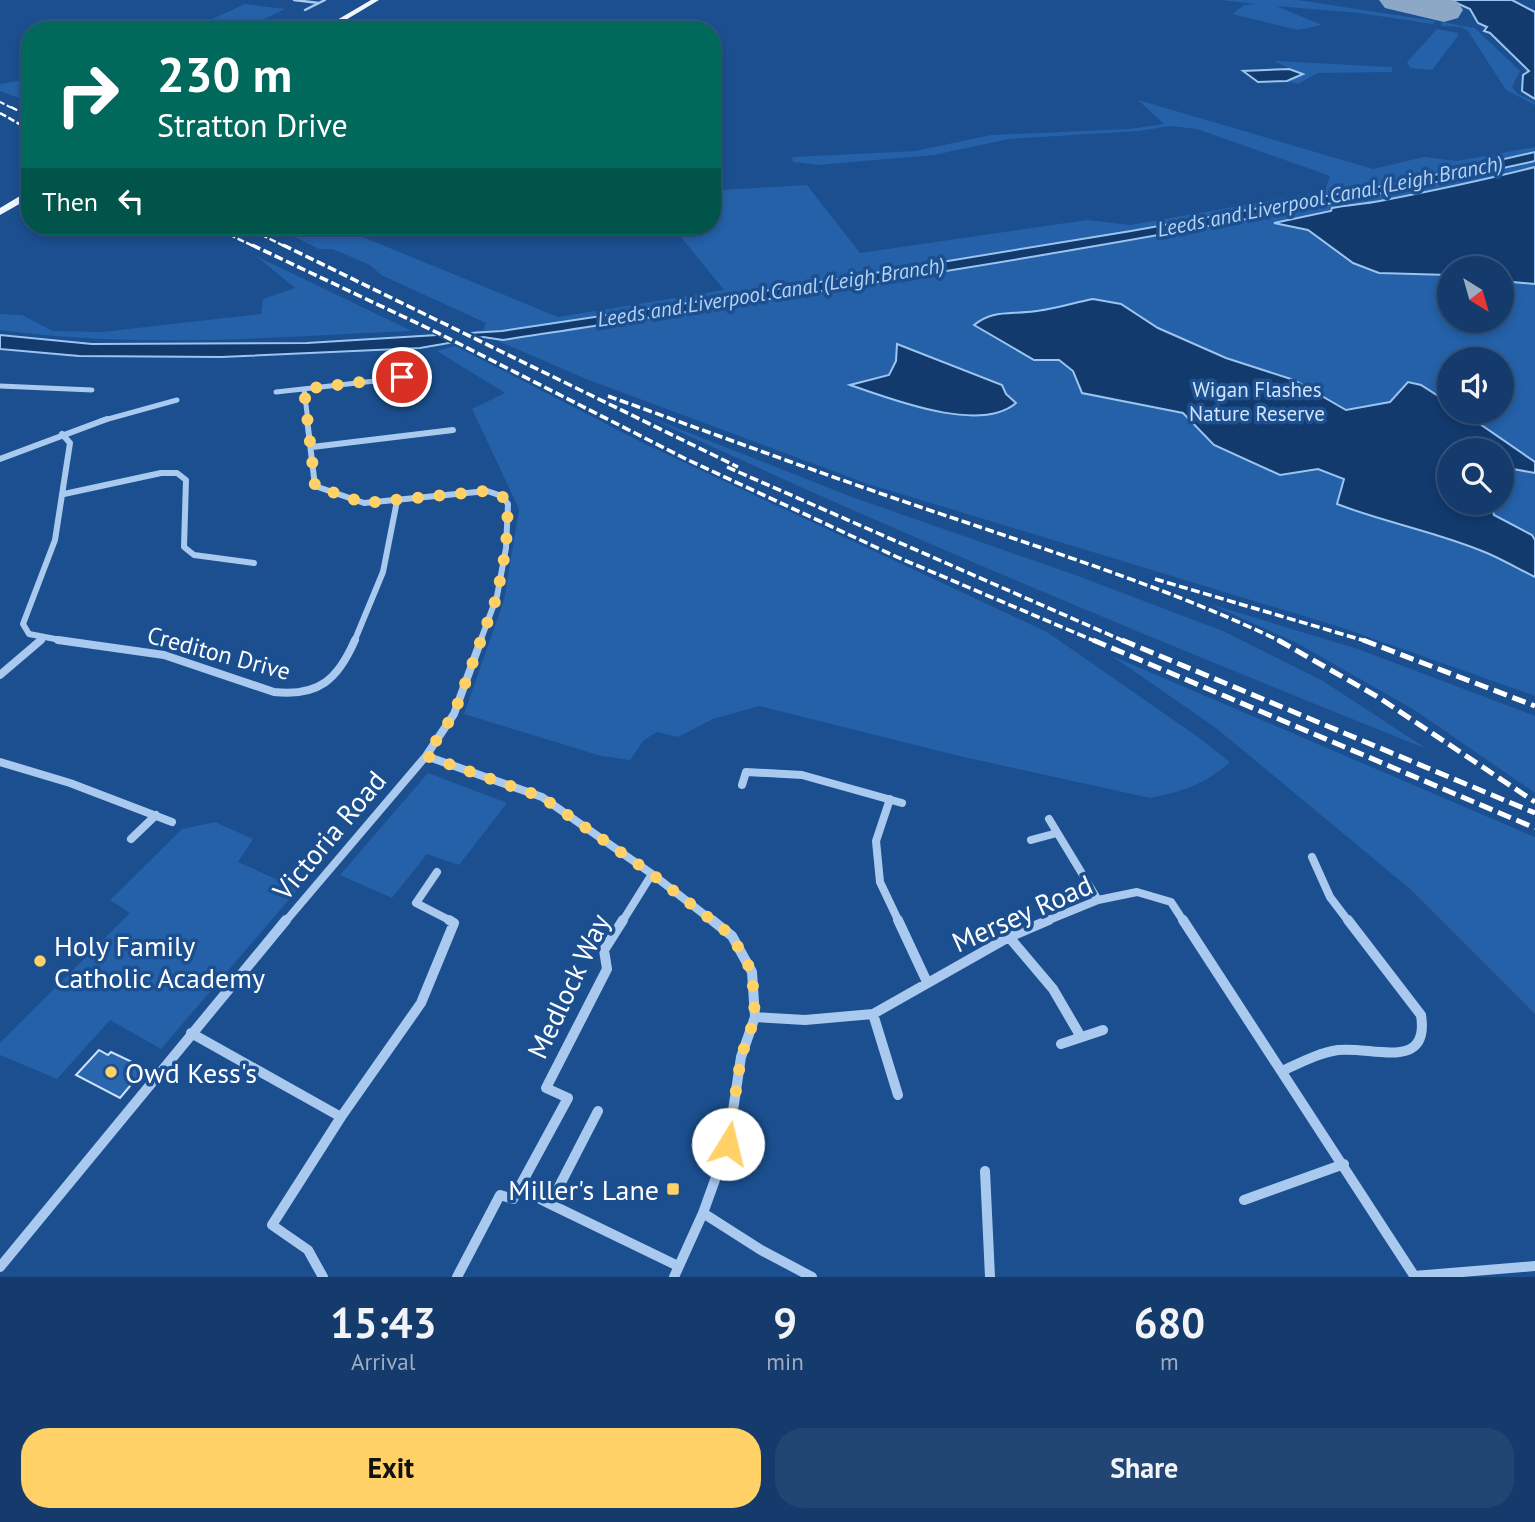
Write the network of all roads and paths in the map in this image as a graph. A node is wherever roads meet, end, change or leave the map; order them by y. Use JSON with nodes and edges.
{"nodes":[{"id":1,"x":294,"y":0,"type":"edge"},
{"id":2,"x":325,"y":0,"type":"edge"},
{"id":3,"x":376,"y":0,"type":"edge"},
{"id":4,"x":319,"y":3,"type":"junction"},
{"id":5,"x":305,"y":10,"type":"dead end"},
{"id":6,"x":339,"y":21,"type":"edge"},
{"id":7,"x":21,"y":199,"type":"edge"},
{"id":8,"x":0,"y":212,"type":"edge"},
{"id":9,"x":402,"y":377,"type":"dead end"},
{"id":10,"x":0,"y":386,"type":"edge"},
{"id":11,"x":304,"y":389,"type":"junction"},
{"id":12,"x":92,"y":390,"type":"dead end"},
{"id":13,"x":276,"y":392,"type":"dead end"},
{"id":14,"x":177,"y":400,"type":"dead end"},
{"id":15,"x":453,"y":430,"type":"dead end"},
{"id":16,"x":62,"y":434,"type":"junction"},
{"id":17,"x":312,"y":447,"type":"junction"},
{"id":18,"x":0,"y":459,"type":"edge"},
{"id":19,"x":64,"y":494,"type":"junction"},
{"id":20,"x":397,"y":501,"type":"junction"},
{"id":21,"x":254,"y":563,"type":"dead end"},
{"id":22,"x":43,"y":638,"type":"junction"},
{"id":23,"x":0,"y":675,"type":"edge"},
{"id":24,"x":426,"y":756,"type":"junction"},
{"id":25,"x":0,"y":762,"type":"edge"},
{"id":26,"x":742,"y":785,"type":"dead end"},
{"id":27,"x":890,"y":799,"type":"junction"},
{"id":28,"x":902,"y":803,"type":"dead end"},
{"id":29,"x":156,"y":815,"type":"junction"},
{"id":30,"x":1049,"y":818,"type":"dead end"},
{"id":31,"x":172,"y":822,"type":"dead end"},
{"id":32,"x":1057,"y":833,"type":"junction"},
{"id":33,"x":131,"y":839,"type":"dead end"},
{"id":34,"x":1031,"y":840,"type":"dead end"},
{"id":35,"x":1312,"y":856,"type":"dead end"},
{"id":36,"x":437,"y":872,"type":"dead end"},
{"id":37,"x":652,"y":874,"type":"junction"},
{"id":38,"x":1098,"y":900,"type":"junction"},
{"id":39,"x":1009,"y":937,"type":"junction"},
{"id":40,"x":928,"y":982,"type":"junction"},
{"id":41,"x":873,"y":1014,"type":"junction"},
{"id":42,"x":755,"y":1017,"type":"junction"},
{"id":43,"x":1103,"y":1030,"type":"dead end"},
{"id":44,"x":191,"y":1033,"type":"junction"},
{"id":45,"x":1081,"y":1037,"type":"junction"},
{"id":46,"x":1061,"y":1044,"type":"dead end"},
{"id":47,"x":1282,"y":1071,"type":"junction"},
{"id":48,"x":898,"y":1095,"type":"dead end"},
{"id":49,"x":598,"y":1111,"type":"dead end"},
{"id":50,"x":341,"y":1117,"type":"junction"},
{"id":51,"x":1344,"y":1164,"type":"junction"},
{"id":52,"x":985,"y":1171,"type":"dead end"},
{"id":53,"x":519,"y":1188,"type":"junction"},
{"id":54,"x":1244,"y":1200,"type":"dead end"},
{"id":55,"x":550,"y":1204,"type":"junction"},
{"id":56,"x":703,"y":1213,"type":"junction"},
{"id":57,"x":1535,"y":1266,"type":"edge"},
{"id":58,"x":0,"y":1267,"type":"edge"},
{"id":59,"x":676,"y":1272,"type":"edge"},
{"id":60,"x":1414,"y":1276,"type":"edge"},
{"id":61,"x":323,"y":1277,"type":"edge"},
{"id":62,"x":457,"y":1277,"type":"edge"},
{"id":63,"x":812,"y":1277,"type":"edge"},
{"id":64,"x":990,"y":1277,"type":"edge"}],
"edges":[{"from":1,"to":4,"type":"street"},
{"from":2,"to":4,"type":"street"},
{"from":3,"to":6,"type":"main road"},
{"from":4,"to":5,"type":"street"},
{"from":7,"to":8,"type":"main road"},
{"from":9,"to":11,"type":"street"},
{"from":10,"to":12,"type":"street"},
{"from":11,"to":13,"type":"street"},
{"from":11,"to":17,"type":"street"},
{"from":14,"to":16,"type":"street"},
{"from":15,"to":17,"type":"street"},
{"from":16,"to":18,"type":"street"},
{"from":16,"to":19,"type":"street"},
{"from":17,"to":20,"type":"street"},
{"from":19,"to":21,"type":"street"},
{"from":19,"to":22,"type":"street"},
{"from":20,"to":22,"type":"street","name":"Crediton Drive"},
{"from":20,"to":24,"type":"street","name":"Victoria Road"},
{"from":22,"to":23,"type":"street"},
{"from":24,"to":37,"type":"street"},
{"from":24,"to":44,"type":"street","name":"Victoria Road"},
{"from":25,"to":29,"type":"street"},
{"from":26,"to":27,"type":"street"},
{"from":27,"to":28,"type":"street"},
{"from":27,"to":40,"type":"street"},
{"from":29,"to":31,"type":"street"},
{"from":29,"to":33,"type":"street"},
{"from":30,"to":32,"type":"street"},
{"from":32,"to":34,"type":"street"},
{"from":32,"to":38,"type":"street"},
{"from":35,"to":47,"type":"street"},
{"from":36,"to":50,"type":"street"},
{"from":37,"to":42,"type":"street"},
{"from":37,"to":53,"type":"street","name":"Medlock Way"},
{"from":38,"to":39,"type":"street","name":"Mersey Road"},
{"from":38,"to":47,"type":"street","name":"Mersey Road"},
{"from":39,"to":40,"type":"street","name":"Mersey Road"},
{"from":39,"to":45,"type":"street"},
{"from":40,"to":41,"type":"street","name":"Mersey Road"},
{"from":41,"to":42,"type":"street","name":"Mersey Road"},
{"from":41,"to":48,"type":"street"},
{"from":42,"to":56,"type":"street"},
{"from":43,"to":45,"type":"street"},
{"from":44,"to":50,"type":"street"},
{"from":44,"to":58,"type":"street","name":"Victoria Road"},
{"from":45,"to":46,"type":"street"},
{"from":47,"to":51,"type":"street","name":"Mersey Road"},
{"from":49,"to":55,"type":"street"},
{"from":50,"to":61,"type":"street"},
{"from":51,"to":54,"type":"street"},
{"from":51,"to":60,"type":"street","name":"Mersey Road"},
{"from":52,"to":64,"type":"street"},
{"from":53,"to":55,"type":"street"},
{"from":53,"to":62,"type":"street","name":"Medlock Way"},
{"from":55,"to":59,"type":"street"},
{"from":56,"to":59,"type":"street"},
{"from":56,"to":63,"type":"street"},
{"from":57,"to":60,"type":"street"}]}
